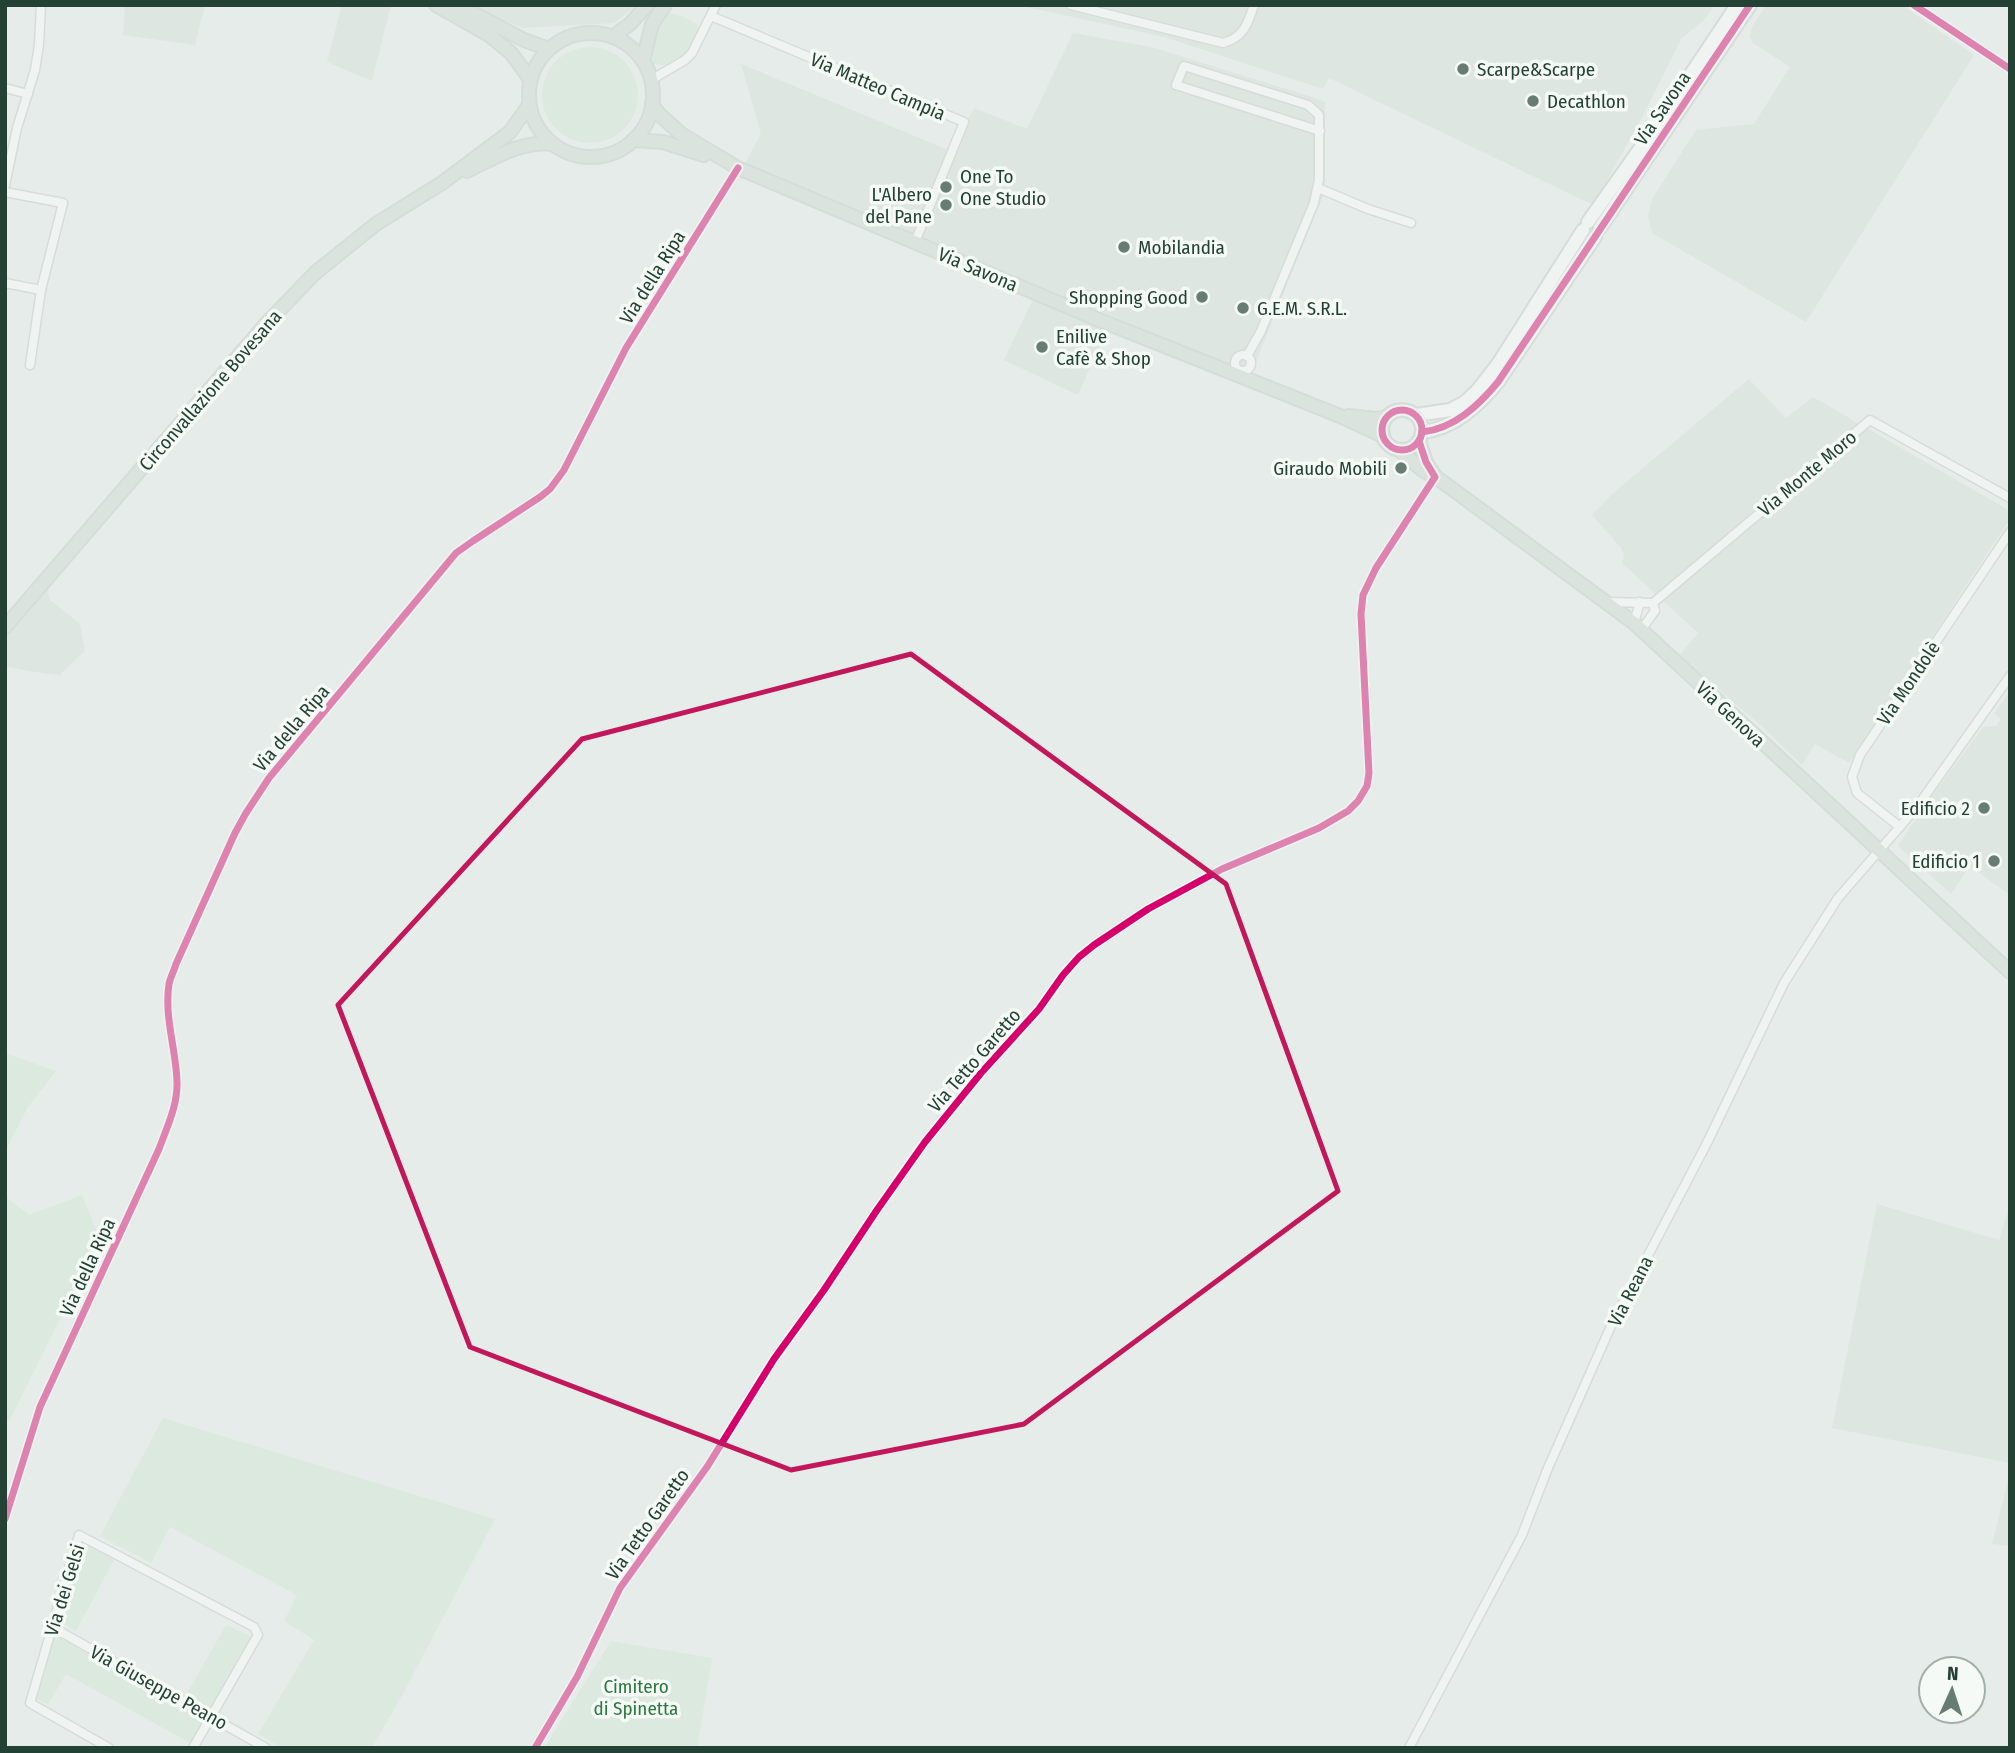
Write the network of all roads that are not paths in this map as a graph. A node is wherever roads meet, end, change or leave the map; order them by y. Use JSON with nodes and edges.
{"nodes":[{"id":1,"x":41,"y":5,"type":"edge"},
{"id":2,"x":438,"y":5,"type":"edge"},
{"id":3,"x":647,"y":5,"type":"edge"},
{"id":4,"x":664,"y":5,"type":"edge"},
{"id":5,"x":716,"y":5,"type":"edge"},
{"id":6,"x":1071,"y":5,"type":"edge"},
{"id":7,"x":1254,"y":5,"type":"edge"},
{"id":8,"x":1737,"y":5,"type":"edge"},
{"id":9,"x":1749,"y":5,"type":"edge"},
{"id":10,"x":1914,"y":5,"type":"edge"},
{"id":11,"x":711,"y":16,"type":"junction"},
{"id":12,"x":613,"y":37,"type":"junction"},
{"id":13,"x":549,"y":49,"type":"junction"},
{"id":14,"x":643,"y":61,"type":"junction"},
{"id":15,"x":2010,"y":69,"type":"edge"},
{"id":16,"x":530,"y":79,"type":"junction"},
{"id":17,"x":651,"y":80,"type":"junction"},
{"id":18,"x":5,"y":88,"type":"edge"},
{"id":19,"x":28,"y":94,"type":"junction"},
{"id":20,"x":652,"y":104,"type":"junction"},
{"id":21,"x":529,"y":105,"type":"junction"},
{"id":22,"x":1320,"y":131,"type":"junction"},
{"id":23,"x":633,"y":140,"type":"junction"},
{"id":24,"x":552,"y":144,"type":"junction"},
{"id":25,"x":721,"y":160,"type":"junction"},
{"id":26,"x":738,"y":168,"type":"junction"},
{"id":27,"x":442,"y":183,"type":"junction"},
{"id":28,"x":5,"y":185,"type":"edge"},
{"id":29,"x":1318,"y":188,"type":"junction"},
{"id":30,"x":5,"y":192,"type":"edge"},
{"id":31,"x":1412,"y":223,"type":"dead end"},
{"id":32,"x":1591,"y":229,"type":"junction"},
{"id":33,"x":915,"y":242,"type":"junction"},
{"id":34,"x":5,"y":283,"type":"edge"},
{"id":35,"x":41,"y":290,"type":"junction"},
{"id":36,"x":30,"y":365,"type":"dead end"},
{"id":37,"x":1238,"y":373,"type":"junction"},
{"id":38,"x":1416,"y":415,"type":"junction"},
{"id":39,"x":1340,"y":416,"type":"junction"},
{"id":40,"x":1386,"y":417,"type":"junction"},
{"id":41,"x":1383,"y":436,"type":"junction"},
{"id":42,"x":1420,"y":436,"type":"junction"},
{"id":43,"x":1399,"y":450,"type":"junction"},
{"id":44,"x":1436,"y":477,"type":"junction"},
{"id":45,"x":2010,"y":498,"type":"edge"},
{"id":46,"x":2010,"y":532,"type":"edge"},
{"id":47,"x":1606,"y":602,"type":"junction"},
{"id":48,"x":1640,"y":602,"type":"junction"},
{"id":49,"x":1653,"y":603,"type":"junction"},
{"id":50,"x":1638,"y":626,"type":"junction"},
{"id":51,"x":5,"y":627,"type":"edge"},
{"id":52,"x":2010,"y":676,"type":"edge"},
{"id":53,"x":1900,"y":827,"type":"junction"},
{"id":54,"x":1880,"y":852,"type":"junction"},
{"id":55,"x":2010,"y":972,"type":"edge"},
{"id":56,"x":5,"y":1519,"type":"edge"},
{"id":57,"x":52,"y":1627,"type":"junction"},
{"id":58,"x":212,"y":1716,"type":"junction"},
{"id":59,"x":109,"y":1748,"type":"edge"},
{"id":60,"x":194,"y":1748,"type":"edge"},
{"id":61,"x":266,"y":1748,"type":"edge"},
{"id":62,"x":535,"y":1748,"type":"edge"},
{"id":63,"x":1409,"y":1748,"type":"edge"}],
"edges":[{"from":1,"to":19,"type":"street"},
{"from":2,"to":13,"type":"main road"},
{"from":2,"to":16,"type":"main road"},
{"from":3,"to":12,"type":"main road"},
{"from":4,"to":14,"type":"main road"},
{"from":5,"to":11,"type":"street"},
{"from":6,"to":7,"type":"street"},
{"from":8,"to":32,"type":"street","name":"Via Savona"},
{"from":9,"to":32,"type":"street","name":"Via Savona"},
{"from":10,"to":15,"type":"street"},
{"from":11,"to":17,"type":"street"},
{"from":11,"to":33,"type":"street","name":"Via Matteo Campia"},
{"from":12,"to":13,"type":"main road"},
{"from":12,"to":14,"type":"main road"},
{"from":13,"to":16,"type":"main road"},
{"from":14,"to":17,"type":"main road"},
{"from":16,"to":21,"type":"main road"},
{"from":17,"to":20,"type":"main road"},
{"from":18,"to":19,"type":"street"},
{"from":19,"to":28,"type":"street"},
{"from":20,"to":23,"type":"main road"},
{"from":20,"to":25,"type":"main road","name":"Via Savona"},
{"from":21,"to":24,"type":"main road"},
{"from":21,"to":27,"type":"main road","name":"Circonvallazione Bovesana"},
{"from":22,"to":22,"type":"street"},
{"from":22,"to":29,"type":"street"},
{"from":23,"to":24,"type":"main road"},
{"from":23,"to":25,"type":"main road","name":"Via Savona"},
{"from":24,"to":27,"type":"main road","name":"Circonvallazione Bovesana"},
{"from":25,"to":26,"type":"main road","name":"Via Savona"},
{"from":26,"to":33,"type":"main road","name":"Via Savona"},
{"from":26,"to":56,"type":"street","name":"Via della Ripa"},
{"from":27,"to":51,"type":"main road","name":"Circonvallazione Bovesana"},
{"from":29,"to":31,"type":"street"},
{"from":29,"to":37,"type":"street"},
{"from":30,"to":35,"type":"street"},
{"from":32,"to":38,"type":"street","name":"Via Savona"},
{"from":32,"to":42,"type":"street","name":"Via Savona"},
{"from":33,"to":37,"type":"main road","name":"Via Savona"},
{"from":34,"to":35,"type":"street"},
{"from":35,"to":36,"type":"street"},
{"from":37,"to":39,"type":"main road","name":"Via Savona"},
{"from":38,"to":40,"type":"main road"},
{"from":38,"to":42,"type":"main road"},
{"from":39,"to":40,"type":"main road","name":"Via Savona"},
{"from":39,"to":41,"type":"main road","name":"Via Savona"},
{"from":40,"to":41,"type":"main road"},
{"from":41,"to":43,"type":"main road"},
{"from":42,"to":43,"type":"main road"},
{"from":42,"to":44,"type":"main road","name":"Via Genova"},
{"from":43,"to":44,"type":"main road","name":"Via Genova"},
{"from":44,"to":47,"type":"main road","name":"Via Genova"},
{"from":44,"to":62,"type":"street","name":"Via Tetto Garetto"},
{"from":45,"to":49,"type":"street","name":"Via Monte Moro"},
{"from":46,"to":53,"type":"street","name":"Via Mondolè"},
{"from":47,"to":48,"type":"street"},
{"from":47,"to":50,"type":"main road","name":"Via Genova"},
{"from":48,"to":49,"type":"street"},
{"from":48,"to":50,"type":"street"},
{"from":49,"to":50,"type":"street","name":"Via Monte Moro"},
{"from":50,"to":54,"type":"main road","name":"Via Genova"},
{"from":52,"to":53,"type":"street","name":"Via Reana"},
{"from":53,"to":54,"type":"street","name":"Via Reana"},
{"from":54,"to":55,"type":"main road","name":"Via Genova"},
{"from":54,"to":63,"type":"street","name":"Via Reana"},
{"from":57,"to":58,"type":"street","name":"Via Giuseppe Peano"},
{"from":57,"to":58,"type":"street","name":"Via dei Gelsi"},
{"from":57,"to":59,"type":"street","name":"Via dei Gelsi"},
{"from":58,"to":60,"type":"street"},
{"from":58,"to":61,"type":"street","name":"Via Giuseppe Peano"}]}
